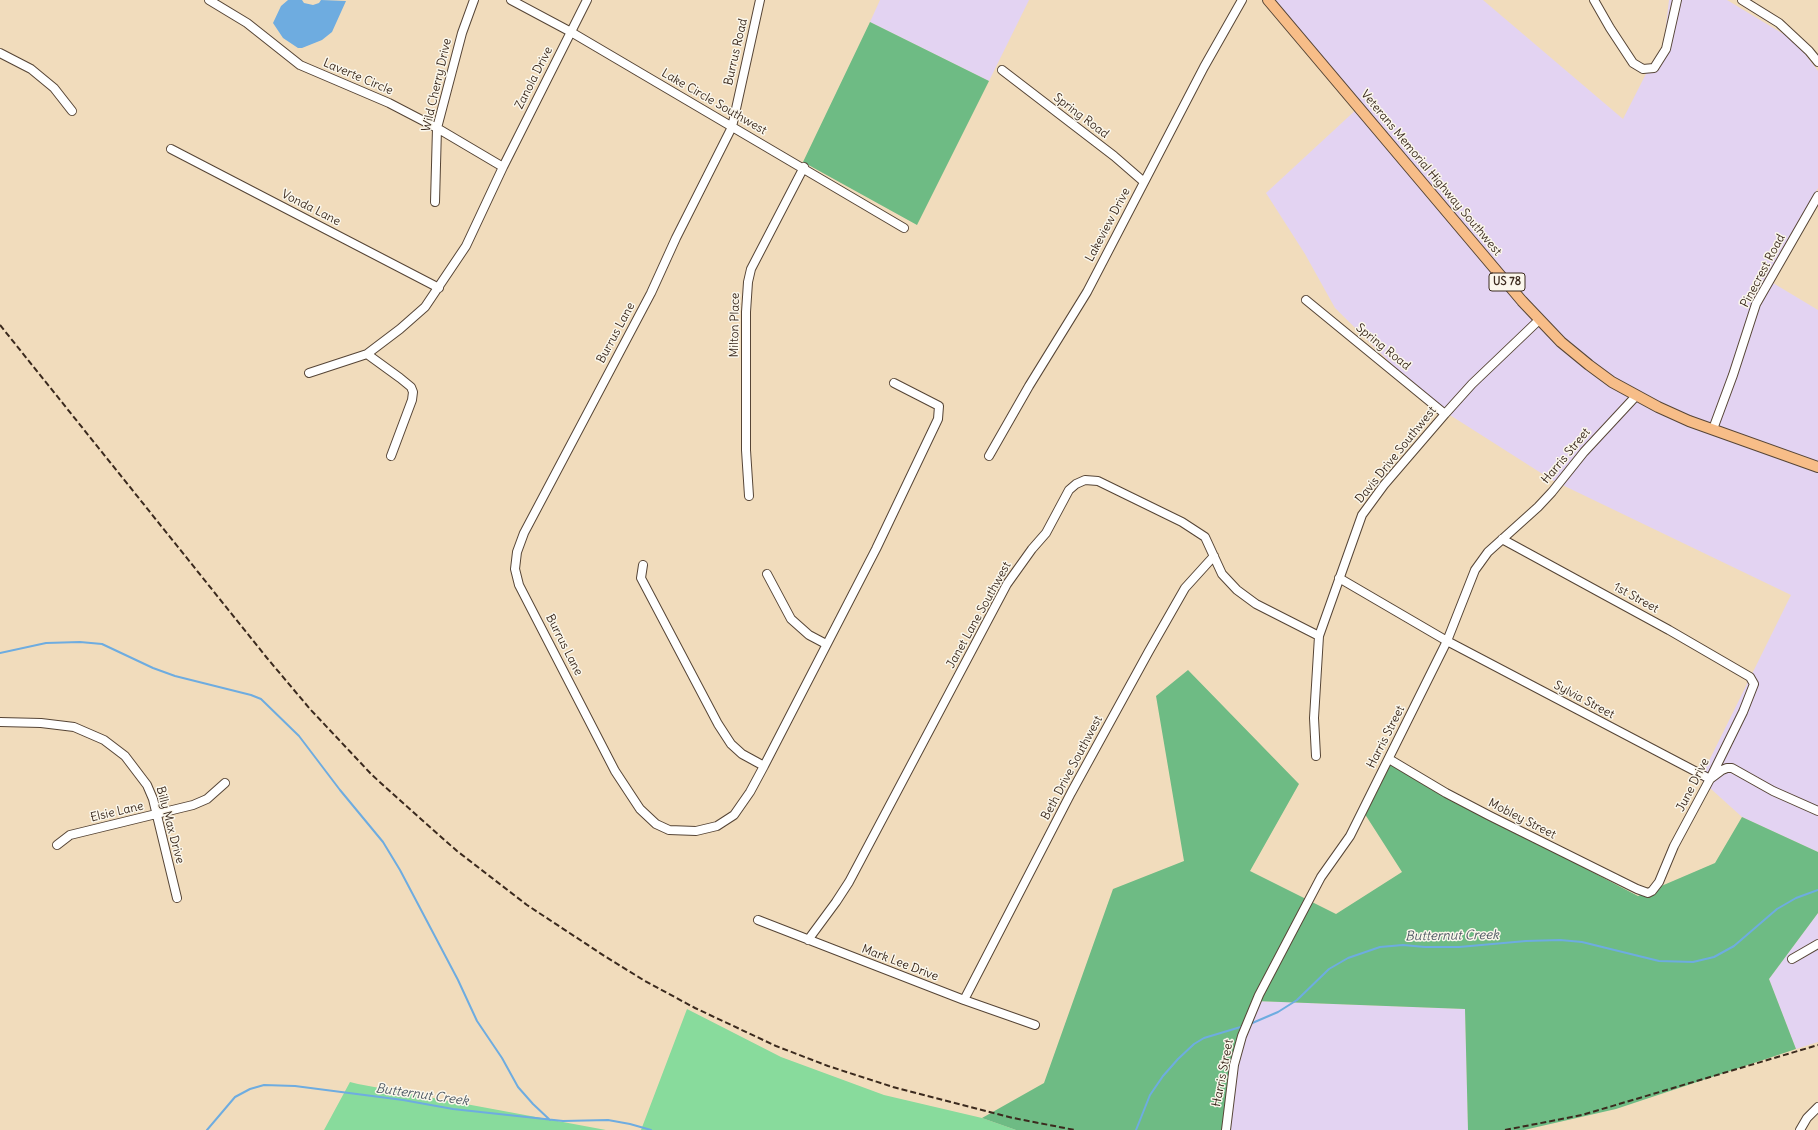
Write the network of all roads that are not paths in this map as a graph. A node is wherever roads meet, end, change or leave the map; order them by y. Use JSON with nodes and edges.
{"nodes":[{"id":1,"x":209,"y":0,"type":"edge"},
{"id":2,"x":474,"y":0,"type":"edge"},
{"id":3,"x":511,"y":0,"type":"edge"},
{"id":4,"x":587,"y":0,"type":"edge"},
{"id":5,"x":760,"y":0,"type":"edge"},
{"id":6,"x":1242,"y":0,"type":"edge"},
{"id":7,"x":1268,"y":0,"type":"edge"},
{"id":8,"x":1594,"y":0,"type":"edge"},
{"id":9,"x":1677,"y":0,"type":"edge"},
{"id":10,"x":1742,"y":0,"type":"edge"},
{"id":11,"x":224,"y":4,"type":"edge"},
{"id":12,"x":571,"y":32,"type":"junction"},
{"id":13,"x":0,"y":53,"type":"edge"},
{"id":14,"x":1818,"y":62,"type":"edge"},
{"id":15,"x":1002,"y":70,"type":"dead end"},
{"id":16,"x":72,"y":111,"type":"dead end"},
{"id":17,"x":732,"y":127,"type":"junction"},
{"id":18,"x":437,"y":128,"type":"junction"},
{"id":19,"x":171,"y":149,"type":"dead end"},
{"id":20,"x":503,"y":167,"type":"junction"},
{"id":21,"x":804,"y":167,"type":"junction"},
{"id":22,"x":1144,"y":182,"type":"junction"},
{"id":23,"x":1818,"y":196,"type":"edge"},
{"id":24,"x":435,"y":202,"type":"dead end"},
{"id":25,"x":904,"y":228,"type":"dead end"},
{"id":26,"x":439,"y":288,"type":"junction"},
{"id":27,"x":1306,"y":300,"type":"dead end"},
{"id":28,"x":1539,"y":320,"type":"junction"},
{"id":29,"x":367,"y":354,"type":"junction"},
{"id":30,"x":309,"y":373,"type":"dead end"},
{"id":31,"x":894,"y":383,"type":"dead end"},
{"id":32,"x":1636,"y":396,"type":"junction"},
{"id":33,"x":1445,"y":414,"type":"junction"},
{"id":34,"x":1713,"y":429,"type":"junction"},
{"id":35,"x":391,"y":456,"type":"dead end"},
{"id":36,"x":989,"y":456,"type":"dead end"},
{"id":37,"x":1818,"y":467,"type":"edge"},
{"id":38,"x":749,"y":496,"type":"dead end"},
{"id":39,"x":1502,"y":539,"type":"junction"},
{"id":40,"x":1214,"y":556,"type":"junction"},
{"id":41,"x":643,"y":565,"type":"dead end"},
{"id":42,"x":767,"y":574,"type":"dead end"},
{"id":43,"x":1339,"y":578,"type":"junction"},
{"id":44,"x":1319,"y":636,"type":"junction"},
{"id":45,"x":1447,"y":641,"type":"junction"},
{"id":46,"x":826,"y":644,"type":"junction"},
{"id":47,"x":1754,"y":684,"type":"joint"},
{"id":48,"x":0,"y":722,"type":"edge"},
{"id":49,"x":1316,"y":756,"type":"dead end"},
{"id":50,"x":1389,"y":758,"type":"junction"},
{"id":51,"x":764,"y":766,"type":"junction"},
{"id":52,"x":1710,"y":779,"type":"junction"},
{"id":53,"x":225,"y":783,"type":"dead end"},
{"id":54,"x":1818,"y":812,"type":"edge"},
{"id":55,"x":158,"y":815,"type":"junction"},
{"id":56,"x":57,"y":845,"type":"dead end"},
{"id":57,"x":1648,"y":893,"type":"joint"},
{"id":58,"x":177,"y":898,"type":"dead end"},
{"id":59,"x":758,"y":920,"type":"dead end"},
{"id":60,"x":808,"y":940,"type":"junction"},
{"id":61,"x":1818,"y":944,"type":"edge"},
{"id":62,"x":1792,"y":958,"type":"dead end"},
{"id":63,"x":964,"y":1000,"type":"junction"},
{"id":64,"x":1035,"y":1025,"type":"dead end"},
{"id":65,"x":1818,"y":1107,"type":"edge"},
{"id":66,"x":1226,"y":1130,"type":"edge"},
{"id":67,"x":1800,"y":1130,"type":"edge"}],
"edges":[{"from":1,"to":11,"type":"street","name":"Laverte Circle"},
{"from":2,"to":18,"type":"street","name":"Wild Cherry Drive"},
{"from":3,"to":12,"type":"street","name":"Lake Circle Southwest"},
{"from":4,"to":12,"type":"street","name":"Zanola Drive"},
{"from":5,"to":17,"type":"street","name":"Burrus Road"},
{"from":6,"to":22,"type":"street","name":"Lakeview Drive"},
{"from":7,"to":28,"type":"main road","name":"Veterans Memorial Highway Southwest","number":"US 78"},
{"from":8,"to":9,"type":"street"},
{"from":10,"to":14,"type":"street"},
{"from":11,"to":18,"type":"street","name":"Laverte Circle"},
{"from":12,"to":17,"type":"street","name":"Lake Circle Southwest"},
{"from":12,"to":20,"type":"street","name":"Zanola Drive"},
{"from":13,"to":16,"type":"street"},
{"from":15,"to":22,"type":"street","name":"Spring Road"},
{"from":17,"to":21,"type":"street","name":"Lake Circle Southwest"},
{"from":17,"to":51,"type":"street","name":"Burrus Lane"},
{"from":18,"to":20,"type":"street","name":"Laverte Circle"},
{"from":18,"to":24,"type":"street","name":"Wild Cherry Drive"},
{"from":19,"to":26,"type":"street","name":"Vonda Lane"},
{"from":20,"to":26,"type":"street","name":"Zanola Drive"},
{"from":21,"to":25,"type":"street","name":"Lake Circle Southwest"},
{"from":21,"to":38,"type":"street","name":"Milton Place"},
{"from":22,"to":36,"type":"street","name":"Lakeview Drive"},
{"from":23,"to":34,"type":"street","name":"Pinecrest Road"},
{"from":26,"to":29,"type":"street","name":"Zanola Drive"},
{"from":27,"to":33,"type":"street","name":"Spring Road"},
{"from":28,"to":32,"type":"main road","name":"Veterans Memorial Highway Southwest","number":"US 78"},
{"from":28,"to":33,"type":"street","name":"Davis Drive Southwest"},
{"from":29,"to":30,"type":"street","name":"Zanola Drive"},
{"from":29,"to":35,"type":"street"},
{"from":31,"to":46,"type":"street","name":"Burrus Lane"},
{"from":32,"to":34,"type":"main road","name":"Veterans Memorial Highway Southwest","number":"US 78"},
{"from":32,"to":39,"type":"street","name":"Harris Street"},
{"from":33,"to":43,"type":"street","name":"Davis Drive Southwest"},
{"from":34,"to":37,"type":"main road","name":"Veterans Memorial Highway Southwest","number":"US 78"},
{"from":39,"to":45,"type":"street","name":"Harris Street"},
{"from":39,"to":47,"type":"street","name":"1st Street"},
{"from":40,"to":44,"type":"street","name":"Janet Lane Southwest"},
{"from":40,"to":60,"type":"street","name":"Janet Lane Southwest"},
{"from":40,"to":63,"type":"street","name":"Beth Drive Southwest"},
{"from":41,"to":51,"type":"street"},
{"from":42,"to":46,"type":"street"},
{"from":43,"to":44,"type":"street","name":"Davis Drive Southwest"},
{"from":43,"to":45,"type":"street","name":"Sylvia Street"},
{"from":44,"to":49,"type":"street","name":"Davis Drive Southwest"},
{"from":45,"to":50,"type":"street","name":"Harris Street"},
{"from":45,"to":52,"type":"street","name":"Sylvia Street"},
{"from":46,"to":51,"type":"street","name":"Burrus Lane"},
{"from":47,"to":52,"type":"street","name":"June Drive"},
{"from":48,"to":55,"type":"street","name":"Billy Max Drive"},
{"from":50,"to":57,"type":"street","name":"Mobley Street"},
{"from":50,"to":66,"type":"street","name":"Harris Street"},
{"from":52,"to":54,"type":"street"},
{"from":52,"to":57,"type":"street","name":"June Drive"},
{"from":53,"to":55,"type":"street","name":"Elsie Lane"},
{"from":55,"to":56,"type":"street","name":"Elsie Lane"},
{"from":55,"to":58,"type":"street","name":"Billy Max Drive"},
{"from":59,"to":60,"type":"street","name":"Mark Lee Drive"},
{"from":60,"to":63,"type":"street","name":"Mark Lee Drive"},
{"from":61,"to":62,"type":"street"},
{"from":63,"to":64,"type":"street","name":"Mark Lee Drive"},
{"from":65,"to":67,"type":"street"}]}
